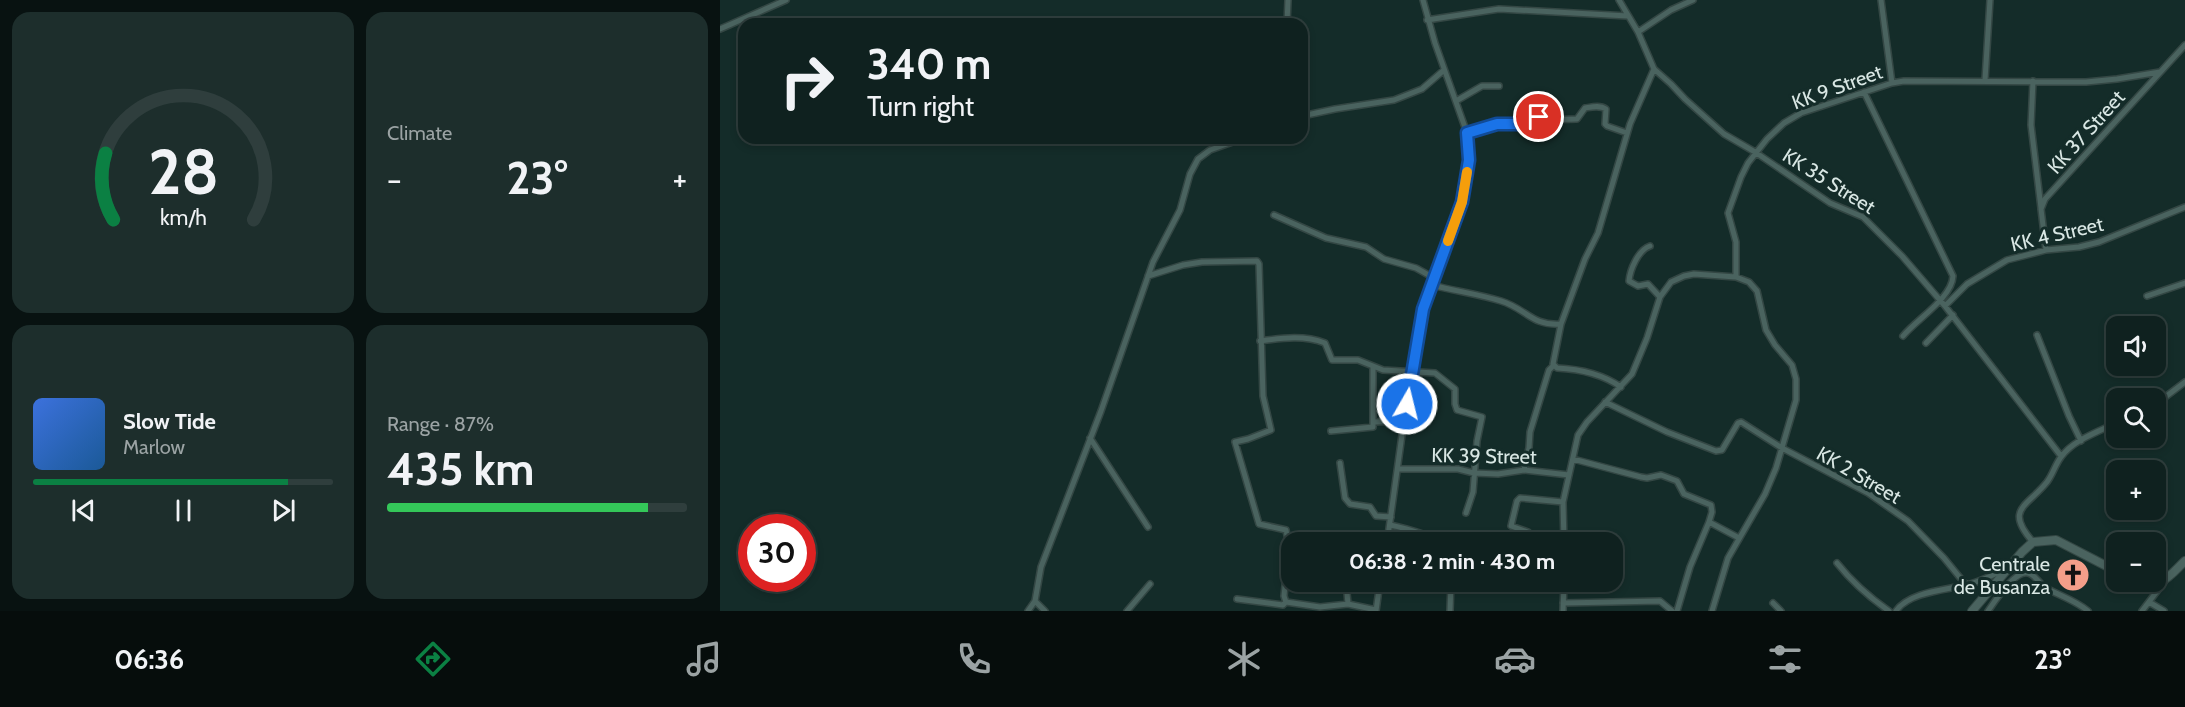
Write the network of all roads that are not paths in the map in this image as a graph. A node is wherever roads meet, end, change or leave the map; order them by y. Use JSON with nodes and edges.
{"nodes":[{"id":1,"x":786,"y":0,"type":"edge"},
{"id":2,"x":1288,"y":0,"type":"edge"},
{"id":3,"x":1423,"y":0,"type":"edge"},
{"id":4,"x":1618,"y":0,"type":"edge"},
{"id":5,"x":1693,"y":0,"type":"edge"},
{"id":6,"x":1881,"y":0,"type":"edge"},
{"id":7,"x":1990,"y":0,"type":"edge"},
{"id":8,"x":1628,"y":16,"type":"junction"},
{"id":9,"x":745,"y":18,"type":"edge"},
{"id":10,"x":1287,"y":18,"type":"edge"},
{"id":11,"x":1427,"y":20,"type":"junction"},
{"id":12,"x":738,"y":21,"type":"edge"},
{"id":13,"x":720,"y":29,"type":"edge"},
{"id":14,"x":1638,"y":32,"type":"junction"},
{"id":15,"x":2185,"y":46,"type":"edge"},
{"id":16,"x":1654,"y":69,"type":"junction"},
{"id":17,"x":1444,"y":70,"type":"junction"},
{"id":18,"x":2160,"y":72,"type":"junction"},
{"id":19,"x":1985,"y":80,"type":"junction"},
{"id":20,"x":2033,"y":81,"type":"junction"},
{"id":21,"x":1892,"y":82,"type":"junction"},
{"id":22,"x":1499,"y":86,"type":"dead end"},
{"id":23,"x":1864,"y":92,"type":"junction"},
{"id":24,"x":1456,"y":101,"type":"junction"},
{"id":25,"x":1308,"y":115,"type":"edge"},
{"id":26,"x":1467,"y":133,"type":"junction"},
{"id":27,"x":1627,"y":133,"type":"junction"},
{"id":28,"x":1227,"y":144,"type":"edge"},
{"id":29,"x":1755,"y":152,"type":"junction"},
{"id":30,"x":2185,"y":207,"type":"edge"},
{"id":31,"x":2041,"y":209,"type":"junction"},
{"id":32,"x":1274,"y":215,"type":"dead end"},
{"id":33,"x":1650,"y":246,"type":"dead end"},
{"id":34,"x":2046,"y":250,"type":"junction"},
{"id":35,"x":1148,"y":276,"type":"junction"},
{"id":36,"x":1736,"y":277,"type":"junction"},
{"id":37,"x":1434,"y":278,"type":"junction"},
{"id":38,"x":2185,"y":282,"type":"edge"},
{"id":39,"x":1432,"y":285,"type":"junction"},
{"id":40,"x":2147,"y":296,"type":"dead end"},
{"id":41,"x":1660,"y":297,"type":"junction"},
{"id":42,"x":1941,"y":300,"type":"junction"},
{"id":43,"x":1945,"y":306,"type":"junction"},
{"id":44,"x":1953,"y":315,"type":"junction"},
{"id":45,"x":1561,"y":324,"type":"junction"},
{"id":46,"x":2037,"y":335,"type":"dead end"},
{"id":47,"x":1903,"y":336,"type":"dead end"},
{"id":48,"x":1260,"y":341,"type":"junction"},
{"id":49,"x":1926,"y":343,"type":"dead end"},
{"id":50,"x":1553,"y":366,"type":"junction"},
{"id":51,"x":1373,"y":367,"type":"junction"},
{"id":52,"x":1411,"y":370,"type":"junction"},
{"id":53,"x":2185,"y":382,"type":"edge"},
{"id":54,"x":1621,"y":387,"type":"junction"},
{"id":55,"x":2166,"y":396,"type":"edge"},
{"id":56,"x":1605,"y":402,"type":"junction"},
{"id":57,"x":1405,"y":421,"type":"junction"},
{"id":58,"x":1373,"y":422,"type":"junction"},
{"id":59,"x":2106,"y":428,"type":"edge"},
{"id":60,"x":1331,"y":431,"type":"dead end"},
{"id":61,"x":1090,"y":438,"type":"junction"},
{"id":62,"x":2080,"y":441,"type":"junction"},
{"id":63,"x":1782,"y":448,"type":"junction"},
{"id":64,"x":2061,"y":456,"type":"junction"},
{"id":65,"x":1573,"y":459,"type":"junction"},
{"id":66,"x":1340,"y":463,"type":"dead end"},
{"id":67,"x":1398,"y":469,"type":"junction"},
{"id":68,"x":1524,"y":471,"type":"junction"},
{"id":69,"x":1474,"y":473,"type":"junction"},
{"id":70,"x":1569,"y":475,"type":"junction"},
{"id":71,"x":1563,"y":502,"type":"junction"},
{"id":72,"x":1466,"y":513,"type":"dead end"},
{"id":73,"x":1391,"y":517,"type":"junction"},
{"id":74,"x":1709,"y":522,"type":"junction"},
{"id":75,"x":1390,"y":525,"type":"junction"},
{"id":76,"x":1148,"y":527,"type":"dead end"},
{"id":77,"x":1389,"y":532,"type":"edge"},
{"id":78,"x":1417,"y":532,"type":"edge"},
{"id":79,"x":1528,"y":532,"type":"edge"},
{"id":80,"x":1564,"y":532,"type":"edge"},
{"id":81,"x":1739,"y":538,"type":"junction"},
{"id":82,"x":2033,"y":542,"type":"junction"},
{"id":83,"x":2185,"y":561,"type":"edge"},
{"id":84,"x":1837,"y":563,"type":"dead end"},
{"id":85,"x":2106,"y":566,"type":"edge"},
{"id":86,"x":2008,"y":568,"type":"junction"},
{"id":87,"x":2166,"y":580,"type":"edge"},
{"id":88,"x":1150,"y":584,"type":"dead end"},
{"id":89,"x":1966,"y":585,"type":"junction"},
{"id":90,"x":1347,"y":592,"type":"edge"},
{"id":91,"x":1379,"y":592,"type":"edge"},
{"id":92,"x":1451,"y":592,"type":"edge"},
{"id":93,"x":1564,"y":592,"type":"edge"},
{"id":94,"x":2156,"y":592,"type":"edge"},
{"id":95,"x":1237,"y":599,"type":"dead end"},
{"id":96,"x":1035,"y":601,"type":"junction"},
{"id":97,"x":1286,"y":602,"type":"junction"},
{"id":98,"x":2149,"y":602,"type":"junction"},
{"id":99,"x":1563,"y":603,"type":"junction"},
{"id":100,"x":1773,"y":603,"type":"dead end"},
{"id":101,"x":1348,"y":604,"type":"junction"},
{"id":102,"x":1320,"y":609,"type":"edge"},
{"id":103,"x":1376,"y":610,"type":"edge"},
{"id":104,"x":1028,"y":611,"type":"edge"},
{"id":105,"x":1044,"y":611,"type":"edge"},
{"id":106,"x":1127,"y":611,"type":"edge"},
{"id":107,"x":1450,"y":611,"type":"edge"},
{"id":108,"x":1563,"y":611,"type":"edge"},
{"id":109,"x":1672,"y":611,"type":"edge"},
{"id":110,"x":1677,"y":611,"type":"edge"},
{"id":111,"x":1712,"y":611,"type":"edge"},
{"id":112,"x":1781,"y":611,"type":"edge"},
{"id":113,"x":1889,"y":611,"type":"edge"},
{"id":114,"x":1896,"y":611,"type":"edge"},
{"id":115,"x":1972,"y":611,"type":"edge"},
{"id":116,"x":1988,"y":611,"type":"edge"},
{"id":117,"x":2088,"y":611,"type":"edge"},
{"id":118,"x":2142,"y":611,"type":"edge"},
{"id":119,"x":2164,"y":611,"type":"edge"}],
"edges":[{"from":1,"to":9,"type":"street"},
{"from":2,"to":10,"type":"street"},
{"from":3,"to":11,"type":"street"},
{"from":4,"to":8,"type":"street","name":"KK 35 Street"},
{"from":5,"to":14,"type":"street"},
{"from":6,"to":21,"type":"street"},
{"from":7,"to":19,"type":"street"},
{"from":8,"to":11,"type":"street"},
{"from":8,"to":14,"type":"street","name":"KK 35 Street"},
{"from":11,"to":17,"type":"street"},
{"from":12,"to":13,"type":"street"},
{"from":14,"to":16,"type":"street","name":"KK 35 Street"},
{"from":15,"to":18,"type":"street","name":"KK 37 Street"},
{"from":16,"to":27,"type":"street"},
{"from":16,"to":29,"type":"street","name":"KK 35 Street"},
{"from":17,"to":24,"type":"street"},
{"from":17,"to":25,"type":"street"},
{"from":18,"to":20,"type":"street","name":"KK 9 Street"},
{"from":18,"to":31,"type":"street","name":"KK 37 Street"},
{"from":19,"to":20,"type":"street","name":"KK 9 Street"},
{"from":19,"to":21,"type":"street","name":"KK 9 Street"},
{"from":20,"to":31,"type":"street"},
{"from":21,"to":23,"type":"street","name":"KK 9 Street"},
{"from":22,"to":24,"type":"street"},
{"from":23,"to":29,"type":"street","name":"KK 9 Street"},
{"from":23,"to":42,"type":"street"},
{"from":24,"to":26,"type":"street"},
{"from":26,"to":27,"type":"street"},
{"from":26,"to":37,"type":"street"},
{"from":27,"to":45,"type":"street"},
{"from":28,"to":35,"type":"street"},
{"from":29,"to":36,"type":"street","name":"KK 9 Street"},
{"from":29,"to":42,"type":"street","name":"KK 35 Street"},
{"from":30,"to":34,"type":"street","name":"KK 4 Street"},
{"from":31,"to":34,"type":"street"},
{"from":32,"to":37,"type":"street"},
{"from":33,"to":41,"type":"street"},
{"from":34,"to":43,"type":"street","name":"KK 4 Street"},
{"from":35,"to":48,"type":"street"},
{"from":35,"to":61,"type":"street"},
{"from":36,"to":41,"type":"street"},
{"from":36,"to":63,"type":"street"},
{"from":37,"to":39,"type":"street"},
{"from":38,"to":40,"type":"street"},
{"from":39,"to":45,"type":"street"},
{"from":39,"to":52,"type":"street"},
{"from":41,"to":54,"type":"street"},
{"from":42,"to":43,"type":"street","name":"KK 35 Street"},
{"from":42,"to":47,"type":"street"},
{"from":43,"to":44,"type":"street","name":"KK 35 Street"},
{"from":44,"to":49,"type":"street"},
{"from":44,"to":64,"type":"street","name":"KK 35 Street"},
{"from":45,"to":50,"type":"street"},
{"from":46,"to":62,"type":"street"},
{"from":48,"to":51,"type":"street"},
{"from":48,"to":97,"type":"street"},
{"from":50,"to":54,"type":"street"},
{"from":50,"to":68,"type":"street"},
{"from":51,"to":52,"type":"street"},
{"from":51,"to":58,"type":"street"},
{"from":52,"to":57,"type":"street"},
{"from":52,"to":69,"type":"street"},
{"from":53,"to":55,"type":"street"},
{"from":54,"to":56,"type":"street"},
{"from":56,"to":63,"type":"street","name":"KK 2 Street"},
{"from":56,"to":65,"type":"street"},
{"from":57,"to":58,"type":"street"},
{"from":57,"to":67,"type":"street"},
{"from":58,"to":60,"type":"street"},
{"from":59,"to":62,"type":"street"},
{"from":61,"to":76,"type":"street"},
{"from":61,"to":96,"type":"street"},
{"from":62,"to":64,"type":"street"},
{"from":63,"to":81,"type":"street"},
{"from":63,"to":89,"type":"street","name":"KK 2 Street"},
{"from":64,"to":82,"type":"street"},
{"from":65,"to":70,"type":"street"},
{"from":65,"to":74,"type":"street"},
{"from":66,"to":73,"type":"street"},
{"from":67,"to":69,"type":"street","name":"KK 39 Street"},
{"from":67,"to":73,"type":"street"},
{"from":68,"to":69,"type":"street","name":"KK 39 Street"},
{"from":68,"to":70,"type":"street","name":"KK 39 Street"},
{"from":69,"to":72,"type":"street"},
{"from":70,"to":71,"type":"street"},
{"from":71,"to":79,"type":"street"},
{"from":71,"to":80,"type":"street"},
{"from":73,"to":75,"type":"street"},
{"from":74,"to":81,"type":"street"},
{"from":74,"to":110,"type":"street"},
{"from":75,"to":77,"type":"street"},
{"from":75,"to":78,"type":"street"},
{"from":81,"to":111,"type":"street"},
{"from":82,"to":85,"type":"main road"},
{"from":82,"to":86,"type":"main road"},
{"from":83,"to":87,"type":"main road"},
{"from":84,"to":113,"type":"street"},
{"from":86,"to":89,"type":"street"},
{"from":86,"to":115,"type":"main road"},
{"from":88,"to":106,"type":"street"},
{"from":89,"to":114,"type":"street"},
{"from":90,"to":101,"type":"street"},
{"from":91,"to":103,"type":"street"},
{"from":92,"to":107,"type":"street"},
{"from":93,"to":99,"type":"street"},
{"from":94,"to":98,"type":"street"},
{"from":95,"to":97,"type":"street"},
{"from":96,"to":104,"type":"street"},
{"from":96,"to":105,"type":"street"},
{"from":97,"to":102,"type":"street"},
{"from":98,"to":118,"type":"street"},
{"from":98,"to":119,"type":"street"},
{"from":99,"to":108,"type":"street"},
{"from":99,"to":109,"type":"street"},
{"from":100,"to":112,"type":"street"},
{"from":101,"to":102,"type":"street"},
{"from":101,"to":103,"type":"street"},
{"from":116,"to":117,"type":"street"}]}
